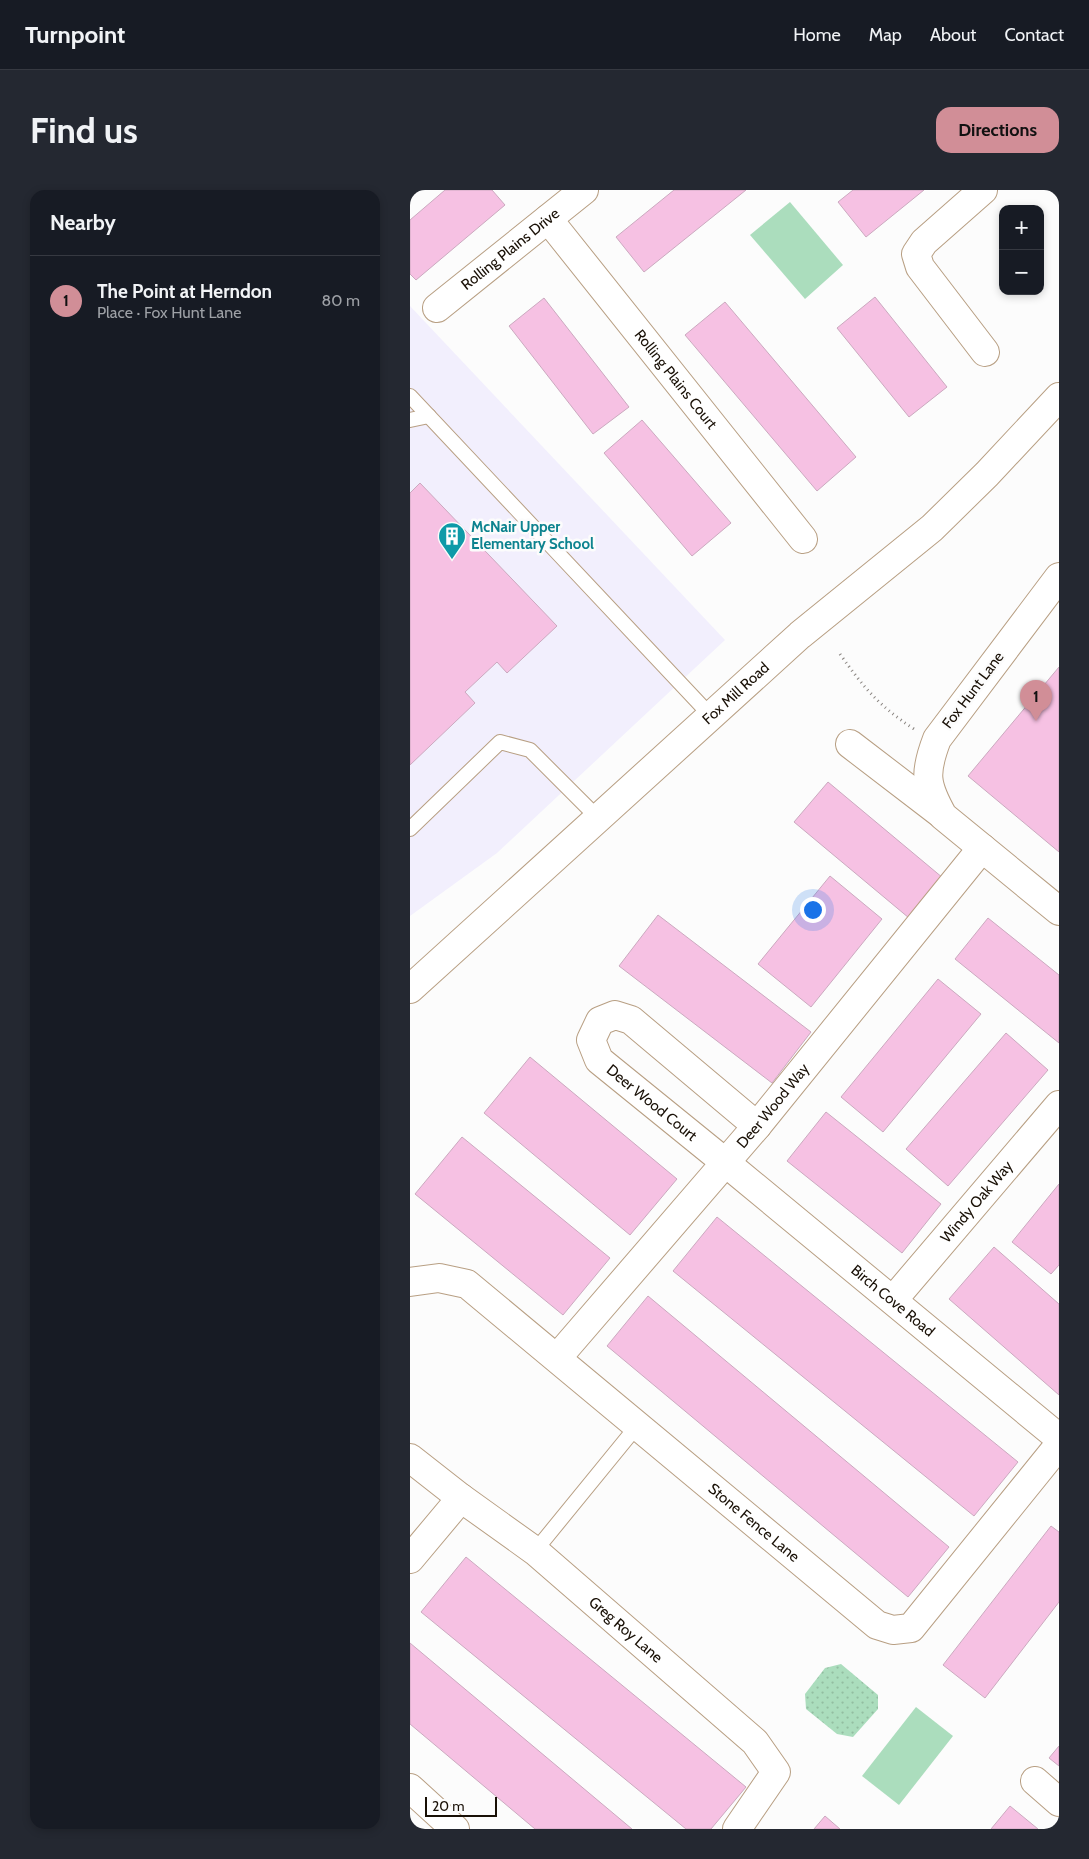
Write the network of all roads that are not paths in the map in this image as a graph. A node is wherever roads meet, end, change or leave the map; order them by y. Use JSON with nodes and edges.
{"nodes":[{"id":1,"x":584,"y":190,"type":"edge"},
{"id":2,"x":983,"y":190,"type":"edge"},
{"id":3,"x":548,"y":219,"type":"junction"},
{"id":4,"x":437,"y":308,"type":"dead end"},
{"id":5,"x":985,"y":352,"type":"dead end"},
{"id":6,"x":410,"y":396,"type":"edge"},
{"id":7,"x":1059,"y":397,"type":"edge"},
{"id":8,"x":429,"y":416,"type":"junction"},
{"id":9,"x":410,"y":420,"type":"edge"},
{"id":10,"x":803,"y":538,"type":"dead end"},
{"id":11,"x":1059,"y":577,"type":"edge"},
{"id":12,"x":711,"y":716,"type":"junction"},
{"id":13,"x":850,"y":744,"type":"dead end"},
{"id":14,"x":943,"y":816,"type":"junction"},
{"id":15,"x":598,"y":818,"type":"junction"},
{"id":16,"x":410,"y":829,"type":"edge"},
{"id":17,"x":982,"y":848,"type":"junction"},
{"id":18,"x":1059,"y":911,"type":"edge"},
{"id":19,"x":413,"y":979,"type":"edge"},
{"id":20,"x":1059,"y":1105,"type":"edge"},
{"id":21,"x":757,"y":1126,"type":"junction"},
{"id":22,"x":726,"y":1163,"type":"junction"},
{"id":23,"x":410,"y":1282,"type":"edge"},
{"id":24,"x":893,"y":1300,"type":"junction"},
{"id":25,"x":557,"y":1358,"type":"junction"},
{"id":26,"x":637,"y":1426,"type":"junction"},
{"id":27,"x":1059,"y":1438,"type":"edge"},
{"id":28,"x":1059,"y":1445,"type":"edge"},
{"id":29,"x":410,"y":1458,"type":"edge"},
{"id":30,"x":461,"y":1498,"type":"junction"},
{"id":31,"x":535,"y":1552,"type":"junction"},
{"id":32,"x":410,"y":1559,"type":"edge"},
{"id":33,"x":1035,"y":1781,"type":"dead end"},
{"id":34,"x":410,"y":1788,"type":"edge"},
{"id":35,"x":1059,"y":1802,"type":"edge"},
{"id":36,"x":455,"y":1829,"type":"edge"},
{"id":37,"x":737,"y":1829,"type":"edge"}],
"edges":[{"from":1,"to":3,"type":"street","name":"Rolling Plains Drive"},
{"from":2,"to":5,"type":"street"},
{"from":3,"to":4,"type":"street","name":"Rolling Plains Drive"},
{"from":3,"to":10,"type":"street","name":"Rolling Plains Court"},
{"from":6,"to":8,"type":"lane"},
{"from":7,"to":12,"type":"street","name":"Fox Mill Road"},
{"from":8,"to":9,"type":"lane"},
{"from":8,"to":12,"type":"lane"},
{"from":11,"to":14,"type":"street","name":"Fox Hunt Lane"},
{"from":12,"to":15,"type":"street","name":"Fox Mill Road"},
{"from":13,"to":14,"type":"street","name":"Fox Hunt Lane"},
{"from":14,"to":17,"type":"street","name":"Fox Hunt Lane"},
{"from":15,"to":16,"type":"lane"},
{"from":15,"to":19,"type":"street","name":"Fox Mill Road"},
{"from":17,"to":18,"type":"street","name":"Fox Hunt Lane"},
{"from":17,"to":21,"type":"street","name":"Deer Wood Way"},
{"from":20,"to":24,"type":"street","name":"Windy Oak Way"},
{"from":21,"to":22,"type":"street","name":"Deer Wood Way"},
{"from":21,"to":22,"type":"street","name":"Deer Wood Court"},
{"from":22,"to":24,"type":"street","name":"Birch Cove Road"},
{"from":22,"to":25,"type":"street","name":"Deer Wood Way"},
{"from":23,"to":25,"type":"street","name":"Stone Fence Lane"},
{"from":24,"to":27,"type":"street","name":"Birch Cove Road"},
{"from":25,"to":26,"type":"street","name":"Stone Fence Lane"},
{"from":26,"to":28,"type":"street","name":"Stone Fence Lane"},
{"from":26,"to":31,"type":"lane"},
{"from":29,"to":30,"type":"street","name":"Greg Roy Lane"},
{"from":30,"to":31,"type":"street","name":"Greg Roy Lane"},
{"from":30,"to":32,"type":"street"},
{"from":31,"to":37,"type":"street","name":"Greg Roy Lane"},
{"from":33,"to":35,"type":"street"},
{"from":34,"to":36,"type":"street"}]}
